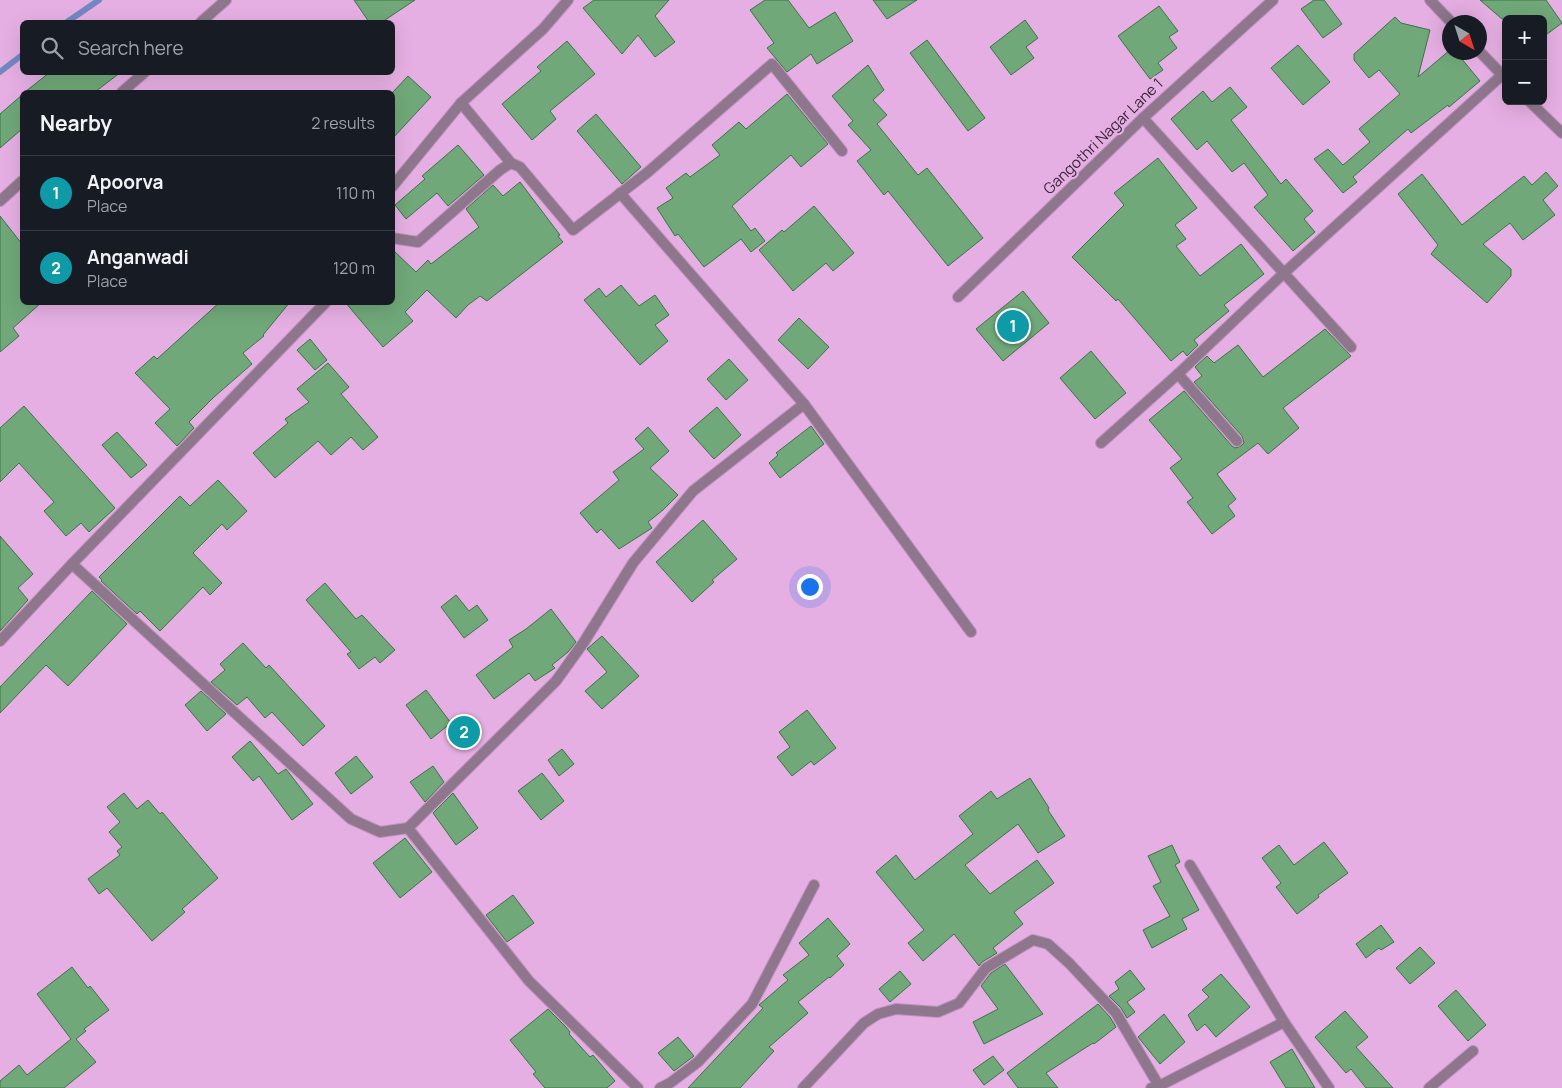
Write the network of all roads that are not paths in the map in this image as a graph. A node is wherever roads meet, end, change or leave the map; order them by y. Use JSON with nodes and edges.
{"nodes":[{"id":1,"x":226,"y":0,"type":"edge"},
{"id":2,"x":568,"y":0,"type":"edge"},
{"id":3,"x":1273,"y":0,"type":"edge"},
{"id":4,"x":1430,"y":0,"type":"edge"},
{"id":5,"x":1444,"y":15,"type":"edge"},
{"id":6,"x":203,"y":20,"type":"edge"},
{"id":7,"x":1487,"y":59,"type":"edge"},
{"id":8,"x":142,"y":75,"type":"edge"},
{"id":9,"x":1502,"y":75,"type":"edge"},
{"id":10,"x":1502,"y":79,"type":"edge"},
{"id":11,"x":124,"y":90,"type":"edge"},
{"id":12,"x":461,"y":103,"type":"junction"},
{"id":13,"x":1533,"y":105,"type":"edge"},
{"id":14,"x":1143,"y":118,"type":"junction"},
{"id":15,"x":1562,"y":133,"type":"edge"},
{"id":16,"x":842,"y":151,"type":"dead end"},
{"id":17,"x":511,"y":163,"type":"junction"},
{"id":18,"x":20,"y":183,"type":"edge"},
{"id":19,"x":395,"y":183,"type":"edge"},
{"id":20,"x":620,"y":193,"type":"junction"},
{"id":21,"x":0,"y":201,"type":"edge"},
{"id":22,"x":395,"y":238,"type":"edge"},
{"id":23,"x":1284,"y":273,"type":"junction"},
{"id":24,"x":958,"y":297,"type":"dead end"},
{"id":25,"x":323,"y":305,"type":"edge"},
{"id":26,"x":1351,"y":347,"type":"dead end"},
{"id":27,"x":1178,"y":374,"type":"junction"},
{"id":28,"x":804,"y":404,"type":"junction"},
{"id":29,"x":1236,"y":441,"type":"dead end"},
{"id":30,"x":1101,"y":443,"type":"dead end"},
{"id":31,"x":72,"y":564,"type":"junction"},
{"id":32,"x":970,"y":632,"type":"dead end"},
{"id":33,"x":0,"y":641,"type":"edge"},
{"id":34,"x":408,"y":828,"type":"junction"},
{"id":35,"x":1190,"y":864,"type":"dead end"},
{"id":36,"x":814,"y":885,"type":"dead end"},
{"id":37,"x":1284,"y":1022,"type":"junction"},
{"id":38,"x":1473,"y":1051,"type":"dead end"},
{"id":39,"x":1155,"y":1087,"type":"edge"},
{"id":40,"x":638,"y":1088,"type":"edge"},
{"id":41,"x":660,"y":1088,"type":"edge"},
{"id":42,"x":803,"y":1088,"type":"edge"},
{"id":43,"x":1329,"y":1088,"type":"edge"},
{"id":44,"x":1429,"y":1088,"type":"edge"}],
"edges":[{"from":1,"to":6,"type":"street"},
{"from":2,"to":12,"type":"street"},
{"from":3,"to":14,"type":"street","name":"Gangothri Nagar Lane 1"},
{"from":4,"to":5,"type":"street"},
{"from":7,"to":9,"type":"street"},
{"from":8,"to":11,"type":"street"},
{"from":10,"to":23,"type":"street"},
{"from":12,"to":17,"type":"street"},
{"from":12,"to":19,"type":"street"},
{"from":13,"to":15,"type":"street"},
{"from":14,"to":23,"type":"street"},
{"from":14,"to":24,"type":"street","name":"Gangothri Nagar Lane 1"},
{"from":16,"to":20,"type":"street"},
{"from":17,"to":20,"type":"street"},
{"from":17,"to":22,"type":"street"},
{"from":18,"to":21,"type":"street"},
{"from":20,"to":28,"type":"street"},
{"from":23,"to":26,"type":"street"},
{"from":23,"to":27,"type":"street"},
{"from":25,"to":31,"type":"street"},
{"from":27,"to":29,"type":"street"},
{"from":27,"to":30,"type":"street"},
{"from":28,"to":32,"type":"street"},
{"from":28,"to":34,"type":"street"},
{"from":31,"to":33,"type":"street"},
{"from":31,"to":34,"type":"street"},
{"from":34,"to":40,"type":"street"},
{"from":35,"to":37,"type":"street"},
{"from":36,"to":41,"type":"street"},
{"from":37,"to":39,"type":"street"},
{"from":37,"to":43,"type":"street"},
{"from":38,"to":44,"type":"street"},
{"from":39,"to":42,"type":"street"}]}
